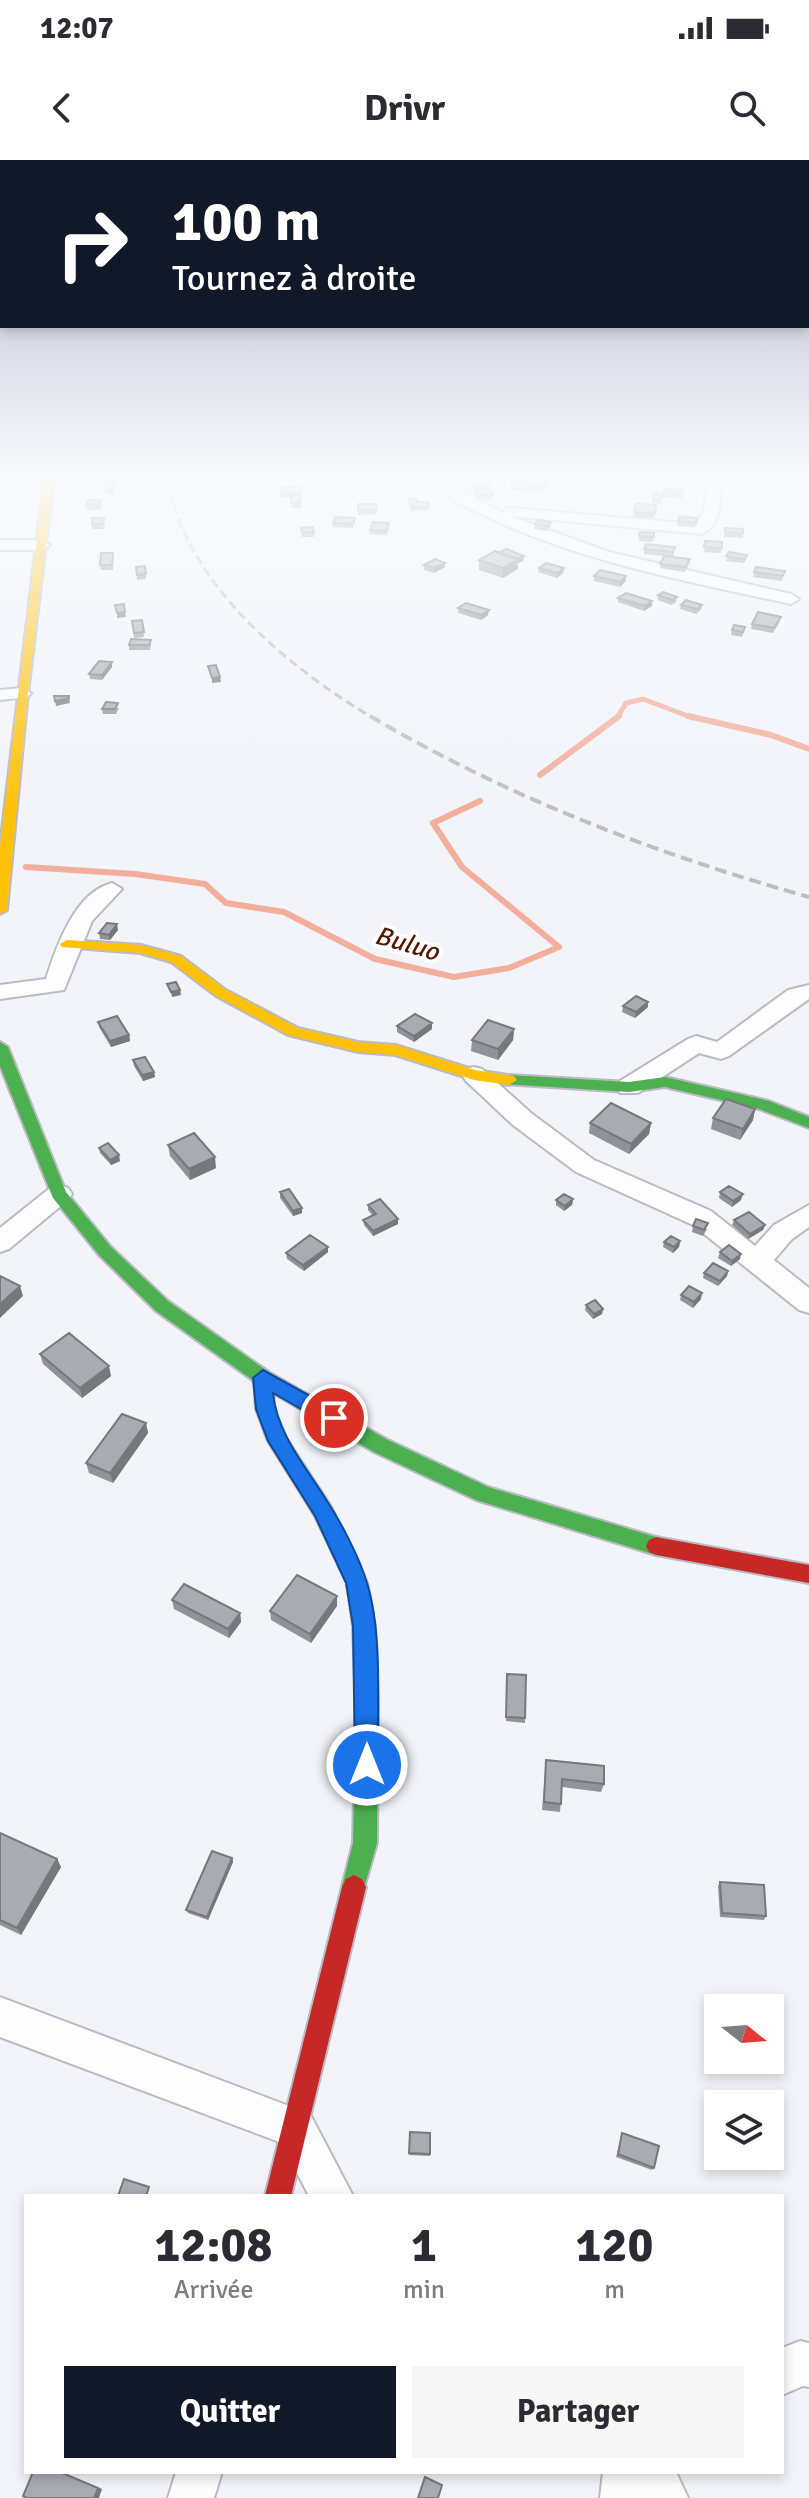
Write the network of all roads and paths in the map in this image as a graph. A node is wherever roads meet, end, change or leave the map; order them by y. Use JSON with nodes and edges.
{"nodes":[{"id":1,"x":36,"y":587,"type":"edge"},
{"id":2,"x":730,"y":587,"type":"edge"},
{"id":3,"x":791,"y":599,"type":"dead end"},
{"id":4,"x":22,"y":693,"type":"junction"},
{"id":5,"x":0,"y":695,"type":"edge"},
{"id":6,"x":112,"y":889,"type":"dead end"},
{"id":7,"x":0,"y":910,"type":"edge"},
{"id":8,"x":67,"y":944,"type":"junction"},
{"id":9,"x":0,"y":992,"type":"edge"},
{"id":10,"x":809,"y":992,"type":"edge"},
{"id":11,"x":0,"y":1047,"type":"edge"},
{"id":12,"x":474,"y":1075,"type":"junction"},
{"id":13,"x":629,"y":1087,"type":"junction"},
{"id":14,"x":809,"y":1123,"type":"edge"},
{"id":15,"x":59,"y":1194,"type":"junction"},
{"id":16,"x":809,"y":1214,"type":"edge"},
{"id":17,"x":0,"y":1242,"type":"edge"},
{"id":18,"x":757,"y":1262,"type":"junction"},
{"id":19,"x":809,"y":1303,"type":"edge"},
{"id":20,"x":263,"y":1378,"type":"junction"},
{"id":21,"x":809,"y":1574,"type":"edge"},
{"id":22,"x":0,"y":2017,"type":"edge"},
{"id":23,"x":296,"y":2128,"type":"junction"},
{"id":24,"x":279,"y":2194,"type":"edge"},
{"id":25,"x":331,"y":2194,"type":"edge"},
{"id":26,"x":809,"y":2365,"type":"edge"},
{"id":27,"x":784,"y":2372,"type":"edge"},
{"id":28,"x":198,"y":2474,"type":"edge"},
{"id":29,"x":626,"y":2474,"type":"edge"},
{"id":30,"x":651,"y":2474,"type":"edge"},
{"id":31,"x":191,"y":2498,"type":"edge"},
{"id":32,"x":623,"y":2498,"type":"edge"},
{"id":33,"x":665,"y":2498,"type":"edge"}],
"edges":[{"from":1,"to":4,"type":"main road"},
{"from":2,"to":3,"type":"street"},
{"from":4,"to":5,"type":"street"},
{"from":4,"to":7,"type":"main road"},
{"from":6,"to":8,"type":"street"},
{"from":8,"to":9,"type":"street"},
{"from":8,"to":12,"type":"main road"},
{"from":10,"to":13,"type":"street"},
{"from":11,"to":15,"type":"main road"},
{"from":12,"to":13,"type":"main road"},
{"from":12,"to":18,"type":"street"},
{"from":13,"to":14,"type":"main road"},
{"from":15,"to":17,"type":"street"},
{"from":15,"to":20,"type":"main road"},
{"from":16,"to":18,"type":"street"},
{"from":18,"to":19,"type":"street"},
{"from":20,"to":21,"type":"main road"},
{"from":20,"to":23,"type":"main road"},
{"from":22,"to":23,"type":"street"},
{"from":23,"to":24,"type":"main road"},
{"from":23,"to":25,"type":"street"},
{"from":26,"to":27,"type":"street"},
{"from":28,"to":31,"type":"street"},
{"from":29,"to":32,"type":"street"},
{"from":30,"to":33,"type":"street"}]}
